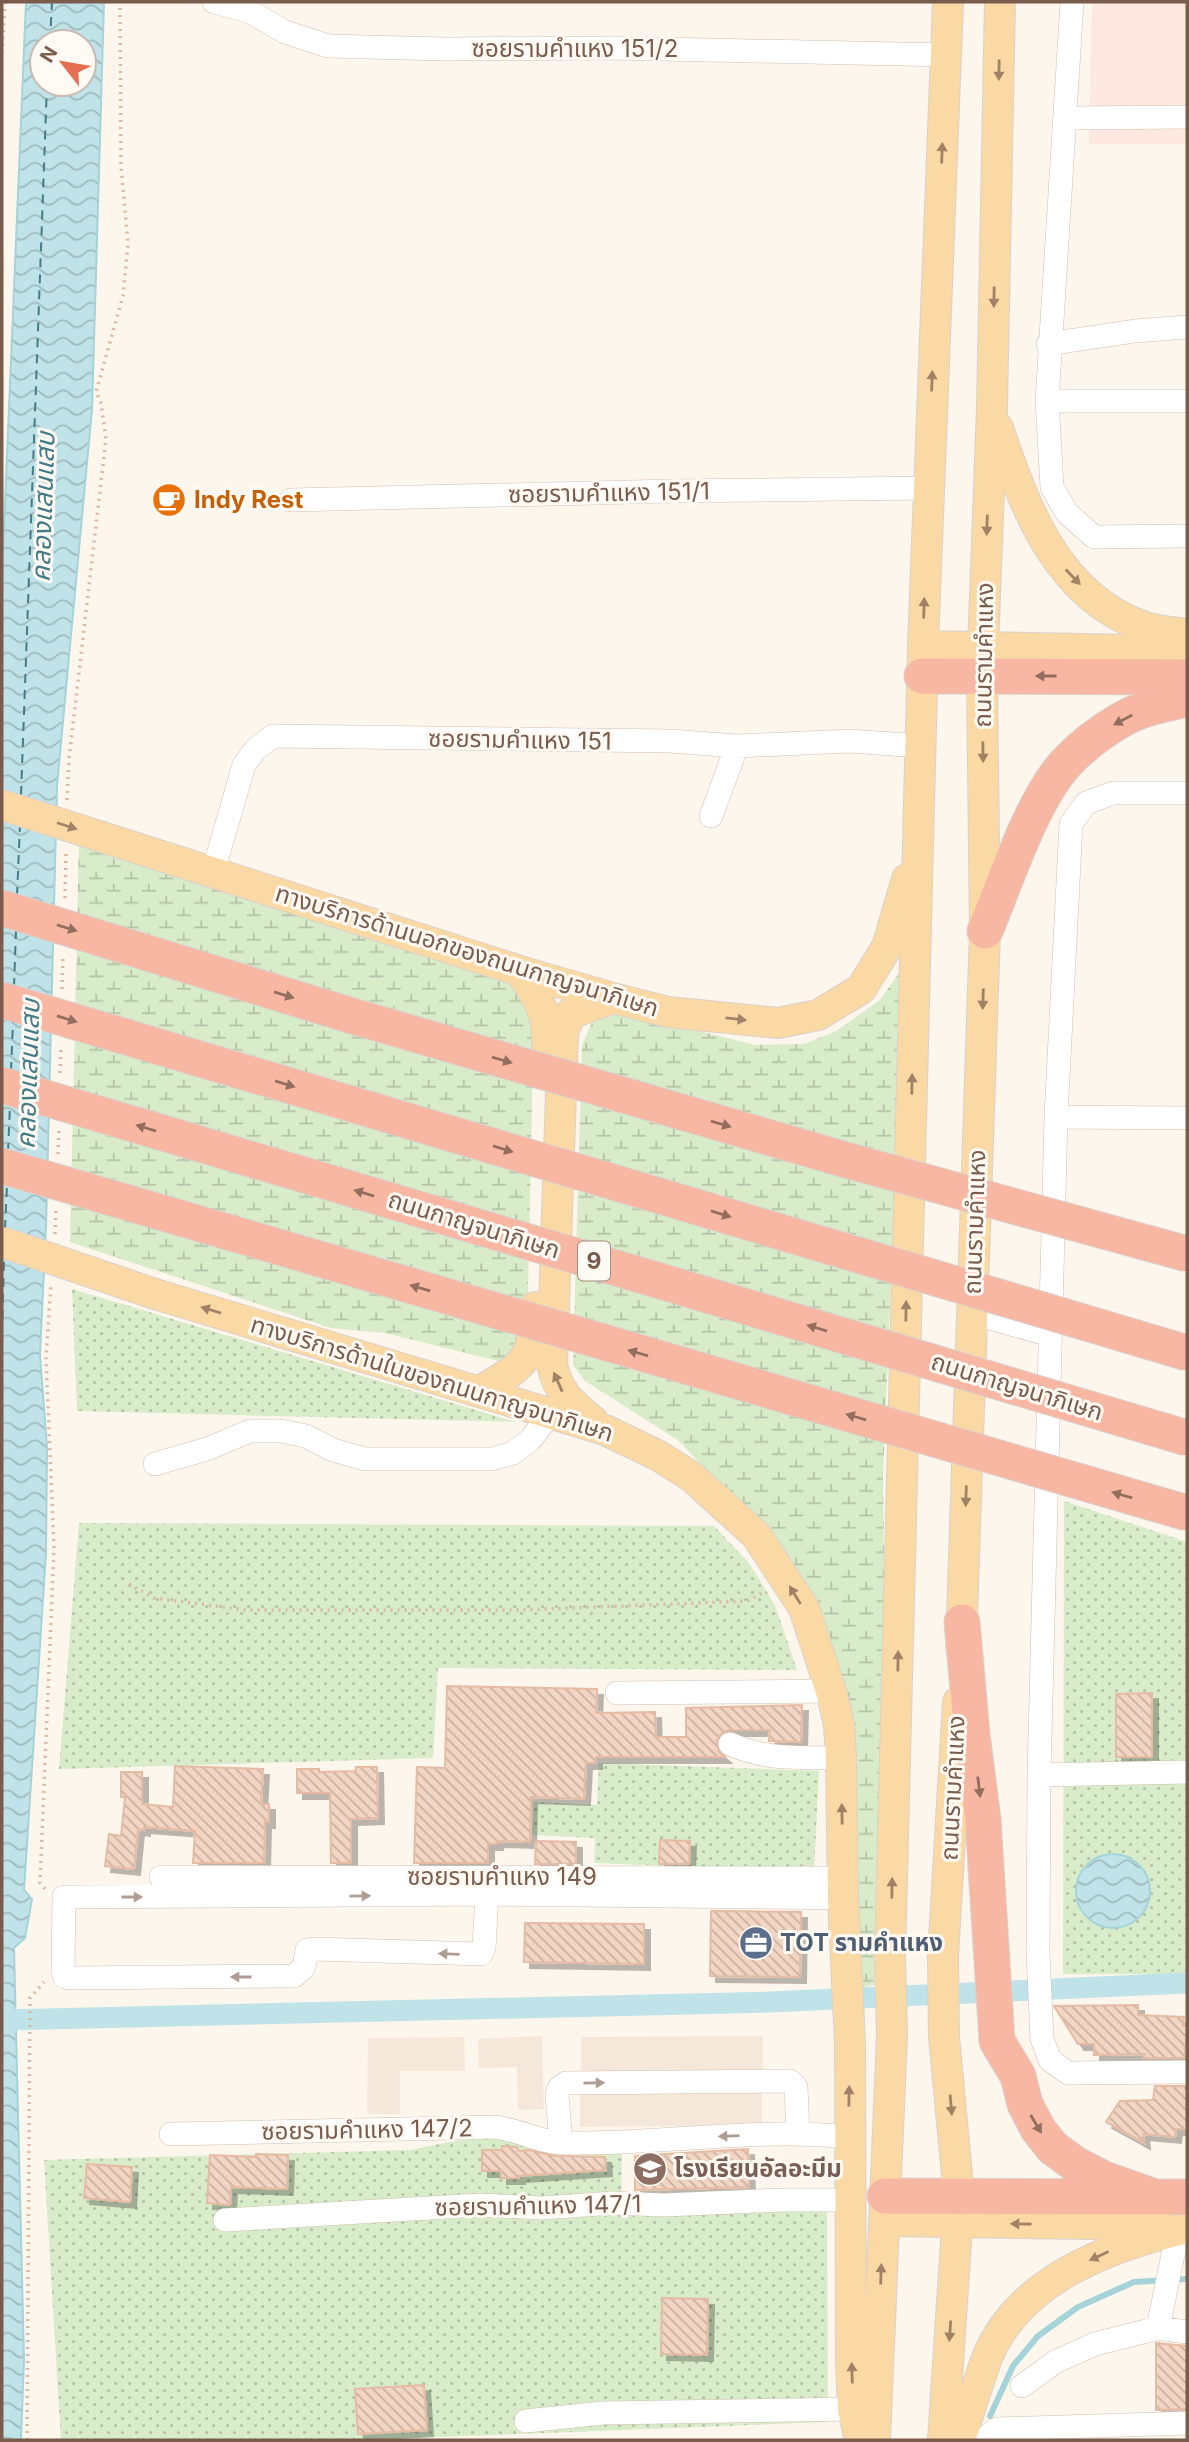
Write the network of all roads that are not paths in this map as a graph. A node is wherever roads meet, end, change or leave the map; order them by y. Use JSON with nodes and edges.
{"nodes":[{"id":1,"x":214,"y":2,"type":"edge"},
{"id":2,"x":948,"y":2,"type":"edge"},
{"id":3,"x":1000,"y":2,"type":"edge"},
{"id":4,"x":1072,"y":2,"type":"edge"},
{"id":5,"x":946,"y":55,"type":"junction"},
{"id":6,"x":1067,"y":117,"type":"junction"},
{"id":7,"x":1187,"y":117,"type":"edge"},
{"id":8,"x":1187,"y":327,"type":"edge"},
{"id":9,"x":1048,"y":345,"type":"junction"},
{"id":10,"x":1046,"y":401,"type":"junction"},
{"id":11,"x":1187,"y":401,"type":"edge"},
{"id":12,"x":992,"y":407,"type":"junction"},
{"id":13,"x":928,"y":488,"type":"junction"},
{"id":14,"x":291,"y":500,"type":"dead end"},
{"id":15,"x":1187,"y":536,"type":"edge"},
{"id":16,"x":1187,"y":634,"type":"edge"},
{"id":17,"x":1187,"y":651,"type":"edge"},
{"id":18,"x":923,"y":661,"type":"junction"},
{"id":19,"x":982,"y":662,"type":"junction"},
{"id":20,"x":1187,"y":677,"type":"edge"},
{"id":21,"x":1187,"y":699,"type":"edge"},
{"id":22,"x":737,"y":746,"type":"junction"},
{"id":23,"x":920,"y":746,"type":"junction"},
{"id":24,"x":1187,"y":793,"type":"edge"},
{"id":25,"x":2,"y":806,"type":"edge"},
{"id":26,"x":711,"y":816,"type":"dead end"},
{"id":27,"x":918,"y":842,"type":"junction"},
{"id":28,"x":213,"y":873,"type":"junction"},
{"id":29,"x":2,"y":908,"type":"edge"},
{"id":30,"x":985,"y":931,"type":"junction"},
{"id":31,"x":520,"y":971,"type":"junction"},
{"id":32,"x":613,"y":998,"type":"junction"},
{"id":33,"x":2,"y":1000,"type":"edge"},
{"id":34,"x":2,"y":1085,"type":"edge"},
{"id":35,"x":1056,"y":1117,"type":"junction"},
{"id":36,"x":1187,"y":1118,"type":"edge"},
{"id":37,"x":2,"y":1166,"type":"edge"},
{"id":38,"x":2,"y":1242,"type":"edge"},
{"id":39,"x":1187,"y":1255,"type":"edge"},
{"id":40,"x":972,"y":1313,"type":"junction"},
{"id":41,"x":1050,"y":1335,"type":"junction"},
{"id":42,"x":1187,"y":1353,"type":"edge"},
{"id":43,"x":480,"y":1391,"type":"junction"},
{"id":44,"x":552,"y":1412,"type":"junction"},
{"id":45,"x":604,"y":1430,"type":"junction"},
{"id":46,"x":1187,"y":1438,"type":"edge"},
{"id":47,"x":155,"y":1464,"type":"dead end"},
{"id":48,"x":1187,"y":1513,"type":"edge"},
{"id":49,"x":962,"y":1622,"type":"junction"},
{"id":50,"x":831,"y":1690,"type":"junction"},
{"id":51,"x":617,"y":1693,"type":"dead end"},
{"id":52,"x":730,"y":1744,"type":"dead end"},
{"id":53,"x":841,"y":1758,"type":"junction"},
{"id":54,"x":1187,"y":1772,"type":"edge"},
{"id":55,"x":1039,"y":1775,"type":"junction"},
{"id":56,"x":161,"y":1877,"type":"dead end"},
{"id":57,"x":843,"y":1888,"type":"junction"},
{"id":58,"x":487,"y":1894,"type":"junction"},
{"id":59,"x":1187,"y":2072,"type":"edge"},
{"id":60,"x":798,"y":2133,"type":"junction"},
{"id":61,"x":171,"y":2134,"type":"dead end"},
{"id":62,"x":849,"y":2137,"type":"junction"},
{"id":63,"x":561,"y":2143,"type":"junction"},
{"id":64,"x":1171,"y":2197,"type":"edge"},
{"id":65,"x":850,"y":2200,"type":"junction"},
{"id":66,"x":884,"y":2209,"type":"junction"},
{"id":67,"x":959,"y":2210,"type":"junction"},
{"id":68,"x":225,"y":2220,"type":"dead end"},
{"id":69,"x":1183,"y":2228,"type":"edge"},
{"id":70,"x":1158,"y":2328,"type":"junction"},
{"id":71,"x":1187,"y":2332,"type":"edge"},
{"id":72,"x":1022,"y":2386,"type":"dead end"},
{"id":73,"x":853,"y":2409,"type":"junction"},
{"id":74,"x":526,"y":2421,"type":"dead end"},
{"id":75,"x":1187,"y":2423,"type":"edge"},
{"id":76,"x":860,"y":2440,"type":"edge"},
{"id":77,"x":875,"y":2440,"type":"edge"},
{"id":78,"x":943,"y":2440,"type":"edge"},
{"id":79,"x":960,"y":2440,"type":"edge"},
{"id":80,"x":987,"y":2440,"type":"edge"}],
"edges":[{"from":1,"to":5,"type":"street","name":"ซอยรามคำแหง 151/2"},
{"from":2,"to":5,"type":"main road"},
{"from":3,"to":12,"type":"main road","name":"ถนนรามคำแหง","one_way":true},
{"from":4,"to":6,"type":"street"},
{"from":13,"to":5,"type":"main road","one_way":true},
{"from":6,"to":7,"type":"street"},
{"from":6,"to":9,"type":"street"},
{"from":8,"to":9,"type":"street"},
{"from":9,"to":10,"type":"street"},
{"from":10,"to":11,"type":"street"},
{"from":10,"to":15,"type":"street"},
{"from":12,"to":16,"type":"main road","one_way":true},
{"from":12,"to":19,"type":"main road","name":"ถนนรามคำแหง","one_way":true},
{"from":13,"to":14,"type":"street","name":"ซอยรามคำแหง 151/1"},
{"from":18,"to":13,"type":"main road","one_way":true},
{"from":17,"to":19,"type":"main road"},
{"from":18,"to":19,"type":"highway"},
{"from":18,"to":23,"type":"main road"},
{"from":20,"to":19,"type":"highway","one_way":true},
{"from":19,"to":30,"type":"main road","name":"ถนนรามคำแหง","one_way":true},
{"from":21,"to":30,"type":"highway","one_way":true},
{"from":22,"to":23,"type":"street","name":"ซอยรามคำแหง 151"},
{"from":22,"to":26,"type":"street"},
{"from":22,"to":28,"type":"street","name":"ซอยรามคำแหง 151"},
{"from":23,"to":27,"type":"main road"},
{"from":24,"to":35,"type":"street"},
{"from":25,"to":28,"type":"main road","name":"ทางบริการด้านนอกของถนนกาญจนาภิเษก","one_way":true,"bridge":true},
{"from":32,"to":27,"type":"main road","name":"ทางบริการด้านนอกของถนนกาญจนาภิเษก","one_way":true},
{"from":66,"to":27,"type":"main road","one_way":true},
{"from":28,"to":31,"type":"main road","name":"ทางบริการด้านนอกของถนนกาญจนาภิเษก"},
{"from":29,"to":39,"type":"highway","one_way":true,"bridge":true},
{"from":30,"to":40,"type":"main road","name":"ถนนรามคำแหง","one_way":true},
{"from":31,"to":32,"type":"main road","name":"ทางบริการด้านนอกของถนนกาญจนาภิเษก"},
{"from":31,"to":43,"type":"main road"},
{"from":45,"to":32,"type":"main road","one_way":true},
{"from":33,"to":42,"type":"highway","one_way":true,"bridge":true},
{"from":46,"to":34,"type":"highway","name":"ถนนกาญจนาภิเษก","number":"9","one_way":true,"bridge":true},
{"from":35,"to":36,"type":"street"},
{"from":35,"to":41,"type":"street"},
{"from":48,"to":37,"type":"highway","one_way":true,"bridge":true},
{"from":43,"to":38,"type":"main road","name":"ทางบริการด้านในของถนนกาญจนาภิเษก","one_way":true,"bridge":true},
{"from":40,"to":41,"type":"street"},
{"from":40,"to":49,"type":"main road","name":"ถนนรามคำแหง","one_way":true},
{"from":41,"to":55,"type":"street"},
{"from":43,"to":44,"type":"main road","name":"ทางบริการด้านในของถนนกาญจนาภิเษก"},
{"from":44,"to":45,"type":"main road","name":"ทางบริการด้านในของถนนกาญจนาภิเษก"},
{"from":44,"to":47,"type":"street"},
{"from":50,"to":45,"type":"main road","name":"ทางบริการด้านในของถนนกาญจนาภิเษก","one_way":true},
{"from":49,"to":64,"type":"highway","one_way":true},
{"from":49,"to":67,"type":"main road","name":"ถนนรามคำแหง","one_way":true},
{"from":50,"to":51,"type":"street"},
{"from":50,"to":53,"type":"main road","name":"ทางบริการด้านในของถนนกาญจนาภิเษก"},
{"from":52,"to":53,"type":"street"},
{"from":57,"to":53,"type":"main road","name":"ทางบริการด้านในของถนนกาญจนาภิเษก","one_way":true},
{"from":54,"to":55,"type":"street"},
{"from":55,"to":59,"type":"street"},
{"from":56,"to":57,"type":"street","name":"ซอยรามคำแหง 149"},
{"from":57,"to":58,"type":"street"},
{"from":62,"to":57,"type":"main road","name":"ทางบริการด้านในของถนนกาญจนาภิเษก","one_way":true},
{"from":58,"to":58,"type":"street","one_way":true},
{"from":60,"to":62,"type":"street","name":"ซอยรามคำแหง 147/2"},
{"from":60,"to":63,"type":"street","name":"ซอยรามคำแหง 147/2","one_way":true},
{"from":63,"to":60,"type":"street","one_way":true},
{"from":61,"to":63,"type":"street","name":"ซอยรามคำแหง 147/2"},
{"from":62,"to":65,"type":"main road","name":"ทางบริการด้านในของถนนกาญจนาภิเษก"},
{"from":64,"to":67,"type":"highway"},
{"from":65,"to":68,"type":"street","name":"ซอยรามคำแหง 147/1"},
{"from":73,"to":65,"type":"main road","name":"ทางบริการด้านในของถนนกาญจนาภิเษก","one_way":true},
{"from":66,"to":67,"type":"highway"},
{"from":77,"to":66,"type":"main road","one_way":true},
{"from":69,"to":67,"type":"main road","one_way":true},
{"from":67,"to":78,"type":"main road","name":"ถนนรามคำแหง","one_way":true},
{"from":69,"to":70,"type":"street"},
{"from":69,"to":79,"type":"main road","one_way":true},
{"from":70,"to":71,"type":"street"},
{"from":70,"to":72,"type":"street"},
{"from":73,"to":74,"type":"street"},
{"from":73,"to":76,"type":"main road","name":"ทางบริการด้านในของถนนกาญจนาภิเษก"},
{"from":75,"to":80,"type":"street"}]}
